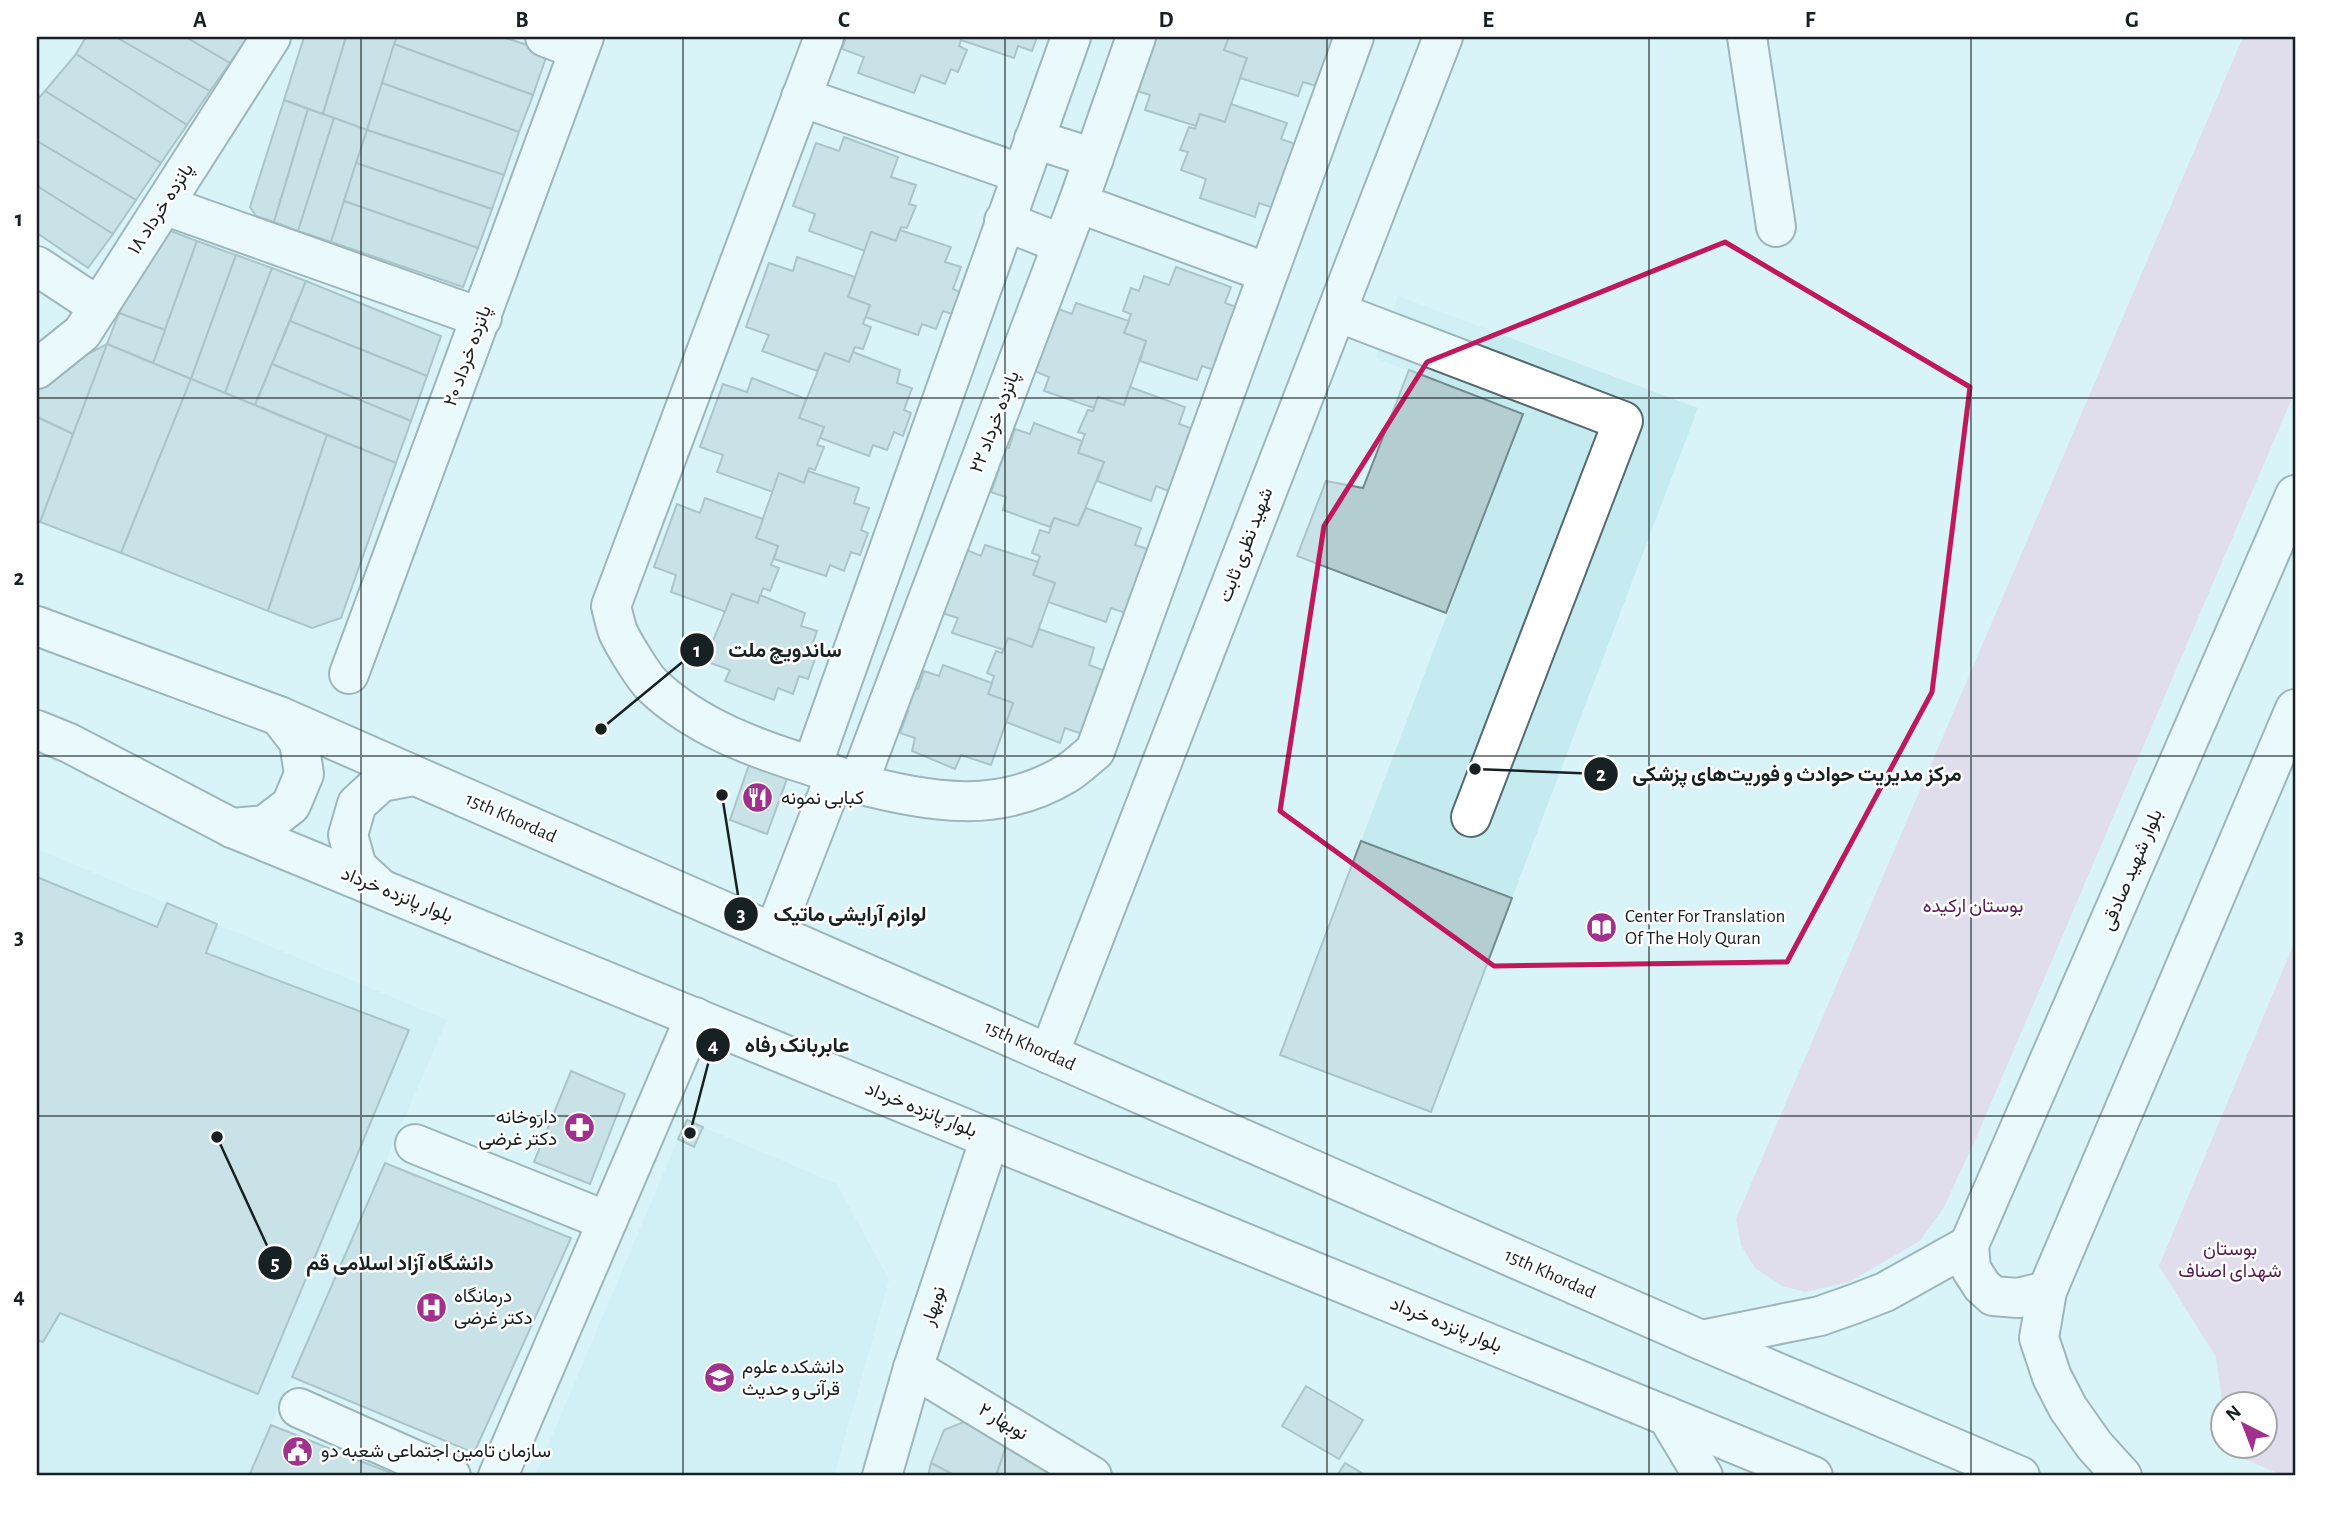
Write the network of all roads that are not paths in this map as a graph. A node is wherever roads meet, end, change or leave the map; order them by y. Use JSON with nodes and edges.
{"nodes":[{"id":1,"x":271,"y":37,"type":"edge"},
{"id":2,"x":824,"y":37,"type":"edge"},
{"id":3,"x":1071,"y":37,"type":"edge"},
{"id":4,"x":1136,"y":37,"type":"edge"},
{"id":5,"x":1354,"y":37,"type":"edge"},
{"id":6,"x":1443,"y":37,"type":"edge"},
{"id":7,"x":1747,"y":37,"type":"edge"},
{"id":8,"x":569,"y":41,"type":"edge"},
{"id":9,"x":801,"y":97,"type":"junction"},
{"id":10,"x":1028,"y":156,"type":"junction"},
{"id":11,"x":1094,"y":158,"type":"junction"},
{"id":12,"x":1078,"y":203,"type":"junction"},
{"id":13,"x":164,"y":205,"type":"junction"},
{"id":14,"x":1004,"y":221,"type":"junction"},
{"id":15,"x":1776,"y":226,"type":"dead end"},
{"id":16,"x":1062,"y":244,"type":"junction"},
{"id":17,"x":37,"y":266,"type":"edge"},
{"id":18,"x":1268,"y":273,"type":"junction"},
{"id":19,"x":99,"y":307,"type":"junction"},
{"id":20,"x":1337,"y":312,"type":"junction"},
{"id":21,"x":482,"y":318,"type":"junction"},
{"id":22,"x":37,"y":369,"type":"edge"},
{"id":23,"x":2295,"y":495,"type":"edge"},
{"id":24,"x":37,"y":626,"type":"edge"},
{"id":25,"x":349,"y":674,"type":"dead end"},
{"id":26,"x":2295,"y":709,"type":"edge"},
{"id":27,"x":279,"y":716,"type":"junction"},
{"id":28,"x":37,"y":730,"type":"edge"},
{"id":29,"x":835,"y":775,"type":"junction"},
{"id":30,"x":413,"y":776,"type":"junction"},
{"id":31,"x":1471,"y":817,"type":"dead end"},
{"id":32,"x":232,"y":828,"type":"junction"},
{"id":33,"x":381,"y":889,"type":"junction"},
{"id":34,"x":774,"y":933,"type":"junction"},
{"id":35,"x":695,"y":1017,"type":"junction"},
{"id":36,"x":1049,"y":1054,"type":"junction"},
{"id":37,"x":990,"y":1138,"type":"junction"},
{"id":38,"x":415,"y":1144,"type":"dead end"},
{"id":39,"x":607,"y":1221,"type":"junction"},
{"id":40,"x":1969,"y":1245,"type":"junction"},
{"id":41,"x":2047,"y":1291,"type":"junction"},
{"id":42,"x":1701,"y":1340,"type":"junction"},
{"id":43,"x":913,"y":1368,"type":"junction"},
{"id":44,"x":299,"y":1408,"type":"dead end"},
{"id":45,"x":1667,"y":1416,"type":"junction"},
{"id":46,"x":451,"y":1476,"type":"edge"},
{"id":47,"x":498,"y":1476,"type":"edge"},
{"id":48,"x":881,"y":1476,"type":"edge"},
{"id":49,"x":1092,"y":1476,"type":"edge"},
{"id":50,"x":1703,"y":1476,"type":"edge"},
{"id":51,"x":1813,"y":1476,"type":"edge"},
{"id":52,"x":2020,"y":1476,"type":"edge"},
{"id":53,"x":2122,"y":1476,"type":"edge"}],
"edges":[{"from":1,"to":13,"type":"main road","name":"پانزده خرداد ۱۸"},
{"from":2,"to":9,"type":"main road"},
{"from":3,"to":10,"type":"main road","name":"پانزده خرداد ۲۲"},
{"from":4,"to":11,"type":"main road","name":"پانزده خرداد ۲۲"},
{"from":5,"to":18,"type":"main road"},
{"from":6,"to":20,"type":"main road","name":"شهید نظری ثابت"},
{"from":7,"to":15,"type":"main road"},
{"from":8,"to":21,"type":"main road","name":"پانزده خرداد ۲۰"},
{"from":9,"to":10,"type":"main road"},
{"from":9,"to":29,"type":"main road"},
{"from":10,"to":11,"type":"main road"},
{"from":10,"to":14,"type":"main road","name":"پانزده خرداد ۲۲"},
{"from":11,"to":12,"type":"main road","name":"پانزده خرداد ۲۲"},
{"from":12,"to":16,"type":"main road","name":"پانزده خرداد ۲۲"},
{"from":12,"to":18,"type":"main road"},
{"from":13,"to":19,"type":"main road","name":"پانزده خرداد ۱۸"},
{"from":13,"to":21,"type":"main road"},
{"from":14,"to":16,"type":"main road"},
{"from":14,"to":29,"type":"main road","name":"پانزده خرداد ۲۲"},
{"from":16,"to":29,"type":"main road","name":"پانزده خرداد ۲۲"},
{"from":17,"to":19,"type":"main road"},
{"from":18,"to":29,"type":"main road"},
{"from":19,"to":22,"type":"main road","name":"پانزده خرداد ۱۸"},
{"from":20,"to":31,"type":"main road"},
{"from":20,"to":36,"type":"main road","name":"شهید نظری ثابت"},
{"from":21,"to":25,"type":"main road","name":"پانزده خرداد ۲۰"},
{"from":23,"to":40,"type":"main road","name":"بلوار شهید صادقی"},
{"from":24,"to":27,"type":"main road","name":"15th Khordad"},
{"from":26,"to":41,"type":"main road"},
{"from":27,"to":30,"type":"main road","name":"15th Khordad"},
{"from":27,"to":32,"type":"main road"},
{"from":28,"to":32,"type":"main road","name":"بلوار پانزده خرداد"},
{"from":29,"to":34,"type":"main road","name":"پانزده خرداد ۲۲"},
{"from":30,"to":33,"type":"main road"},
{"from":30,"to":34,"type":"main road","name":"15th Khordad"},
{"from":32,"to":33,"type":"main road","name":"بلوار پانزده خرداد"},
{"from":33,"to":35,"type":"main road","name":"بلوار پانزده خرداد"},
{"from":34,"to":36,"type":"main road","name":"15th Khordad"},
{"from":35,"to":37,"type":"main road","name":"بلوار پانزده خرداد"},
{"from":35,"to":39,"type":"main road"},
{"from":36,"to":42,"type":"main road","name":"15th Khordad"},
{"from":37,"to":43,"type":"main road","name":"نوبهار"},
{"from":37,"to":45,"type":"main road","name":"بلوار پانزده خرداد"},
{"from":38,"to":39,"type":"main road"},
{"from":39,"to":47,"type":"main road"},
{"from":40,"to":41,"type":"main road"},
{"from":40,"to":42,"type":"main road"},
{"from":41,"to":53,"type":"main road"},
{"from":42,"to":52,"type":"main road","name":"15th Khordad"},
{"from":43,"to":48,"type":"main road","name":"نوبهار"},
{"from":43,"to":49,"type":"main road","name":"نوبهار ۲"},
{"from":44,"to":46,"type":"main road"},
{"from":45,"to":50,"type":"main road"},
{"from":45,"to":51,"type":"main road","name":"بلوار پانزده خرداد"}]}
